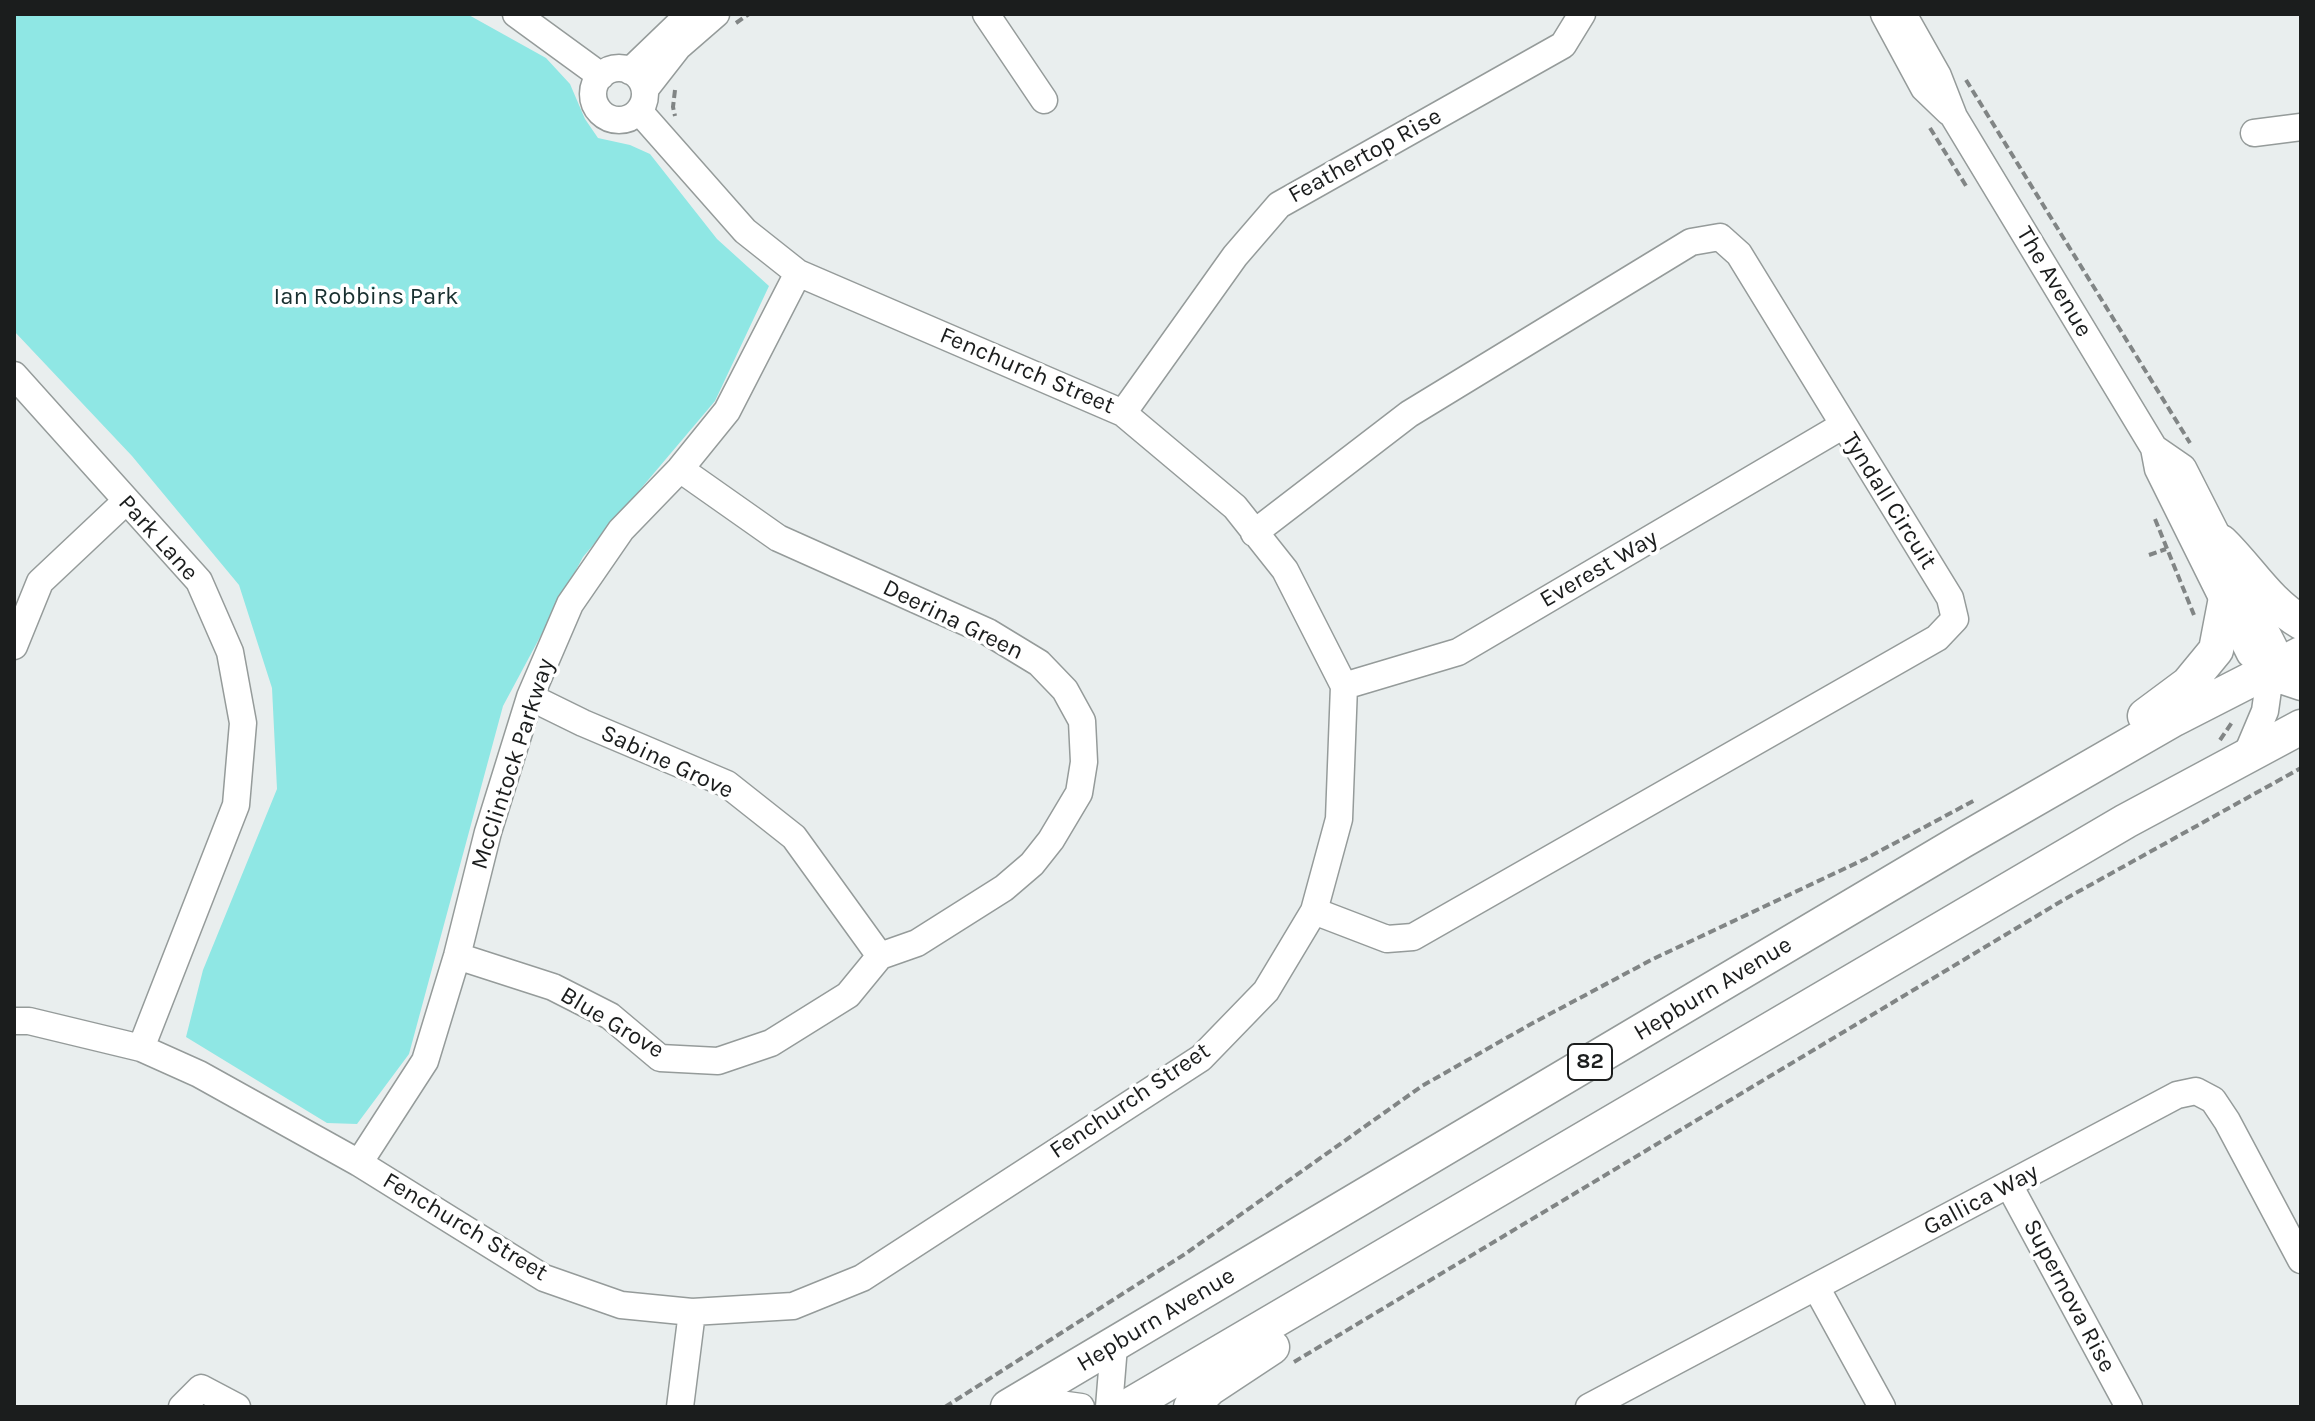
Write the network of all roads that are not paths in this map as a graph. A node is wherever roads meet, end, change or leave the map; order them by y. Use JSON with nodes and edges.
{"nodes":[{"id":1,"x":516,"y":14,"type":"edge"},
{"id":2,"x":690,"y":14,"type":"edge"},
{"id":3,"x":986,"y":14,"type":"edge"},
{"id":4,"x":1582,"y":14,"type":"edge"},
{"id":5,"x":1884,"y":14,"type":"edge"},
{"id":6,"x":1903,"y":14,"type":"edge"},
{"id":7,"x":722,"y":21,"type":"edge"},
{"id":8,"x":601,"y":76,"type":"junction"},
{"id":9,"x":643,"y":100,"type":"junction"},
{"id":10,"x":1044,"y":100,"type":"dead end"},
{"id":11,"x":1954,"y":117,"type":"junction"},
{"id":12,"x":2301,"y":127,"type":"edge"},
{"id":13,"x":2254,"y":133,"type":"dead end"},
{"id":14,"x":798,"y":273,"type":"junction"},
{"id":15,"x":14,"y":375,"type":"edge"},
{"id":16,"x":1123,"y":413,"type":"junction"},
{"id":17,"x":1842,"y":426,"type":"junction"},
{"id":18,"x":2154,"y":448,"type":"junction"},
{"id":19,"x":680,"y":469,"type":"junction"},
{"id":20,"x":125,"y":502,"type":"junction"},
{"id":21,"x":1254,"y":533,"type":"junction"},
{"id":22,"x":2221,"y":542,"type":"junction"},
{"id":23,"x":2211,"y":612,"type":"junction"},
{"id":24,"x":2301,"y":622,"type":"edge"},
{"id":25,"x":14,"y":646,"type":"edge"},
{"id":26,"x":2301,"y":654,"type":"edge"},
{"id":27,"x":2271,"y":669,"type":"junction"},
{"id":28,"x":1344,"y":686,"type":"junction"},
{"id":29,"x":2301,"y":687,"type":"edge"},
{"id":30,"x":530,"y":697,"type":"junction"},
{"id":31,"x":2301,"y":727,"type":"edge"},
{"id":32,"x":2246,"y":756,"type":"junction"},
{"id":33,"x":1962,"y":841,"type":"junction"},
{"id":34,"x":1314,"y":911,"type":"junction"},
{"id":35,"x":457,"y":956,"type":"junction"},
{"id":36,"x":880,"y":956,"type":"junction"},
{"id":37,"x":14,"y":1021,"type":"edge"},
{"id":38,"x":141,"y":1048,"type":"junction"},
{"id":39,"x":359,"y":1163,"type":"junction"},
{"id":40,"x":2009,"y":1185,"type":"junction"},
{"id":41,"x":1430,"y":1231,"type":"junction"},
{"id":42,"x":2301,"y":1260,"type":"edge"},
{"id":43,"x":1816,"y":1287,"type":"junction"},
{"id":44,"x":692,"y":1312,"type":"junction"},
{"id":45,"x":1114,"y":1346,"type":"junction"},
{"id":46,"x":182,"y":1407,"type":"edge"},
{"id":47,"x":237,"y":1407,"type":"edge"},
{"id":48,"x":680,"y":1407,"type":"edge"},
{"id":49,"x":1008,"y":1407,"type":"edge"},
{"id":50,"x":1043,"y":1407,"type":"edge"},
{"id":51,"x":1081,"y":1407,"type":"edge"},
{"id":52,"x":1109,"y":1407,"type":"edge"},
{"id":53,"x":1127,"y":1407,"type":"edge"},
{"id":54,"x":1191,"y":1407,"type":"edge"},
{"id":55,"x":1589,"y":1407,"type":"edge"},
{"id":56,"x":1882,"y":1407,"type":"edge"},
{"id":57,"x":2129,"y":1407,"type":"edge"}],
"edges":[{"from":1,"to":8,"type":"street"},
{"from":2,"to":9,"type":"street"},
{"from":3,"to":10,"type":"street"},
{"from":4,"to":16,"type":"street","name":"Feathertop Rise"},
{"from":5,"to":11,"type":"street","name":"The Avenue"},
{"from":6,"to":11,"type":"street","name":"The Avenue"},
{"from":7,"to":9,"type":"street"},
{"from":8,"to":9,"type":"street"},
{"from":8,"to":9,"type":"street"},
{"from":9,"to":14,"type":"street","name":"Fenchurch Street"},
{"from":11,"to":18,"type":"street","name":"The Avenue"},
{"from":12,"to":13,"type":"street"},
{"from":14,"to":16,"type":"street","name":"Fenchurch Street"},
{"from":14,"to":19,"type":"street","name":"McClintock Parkway"},
{"from":15,"to":20,"type":"street","name":"Park Lane"},
{"from":16,"to":21,"type":"street","name":"Fenchurch Street"},
{"from":17,"to":21,"type":"street","name":"Tyndall Circuit"},
{"from":17,"to":28,"type":"street","name":"Everest Way"},
{"from":17,"to":34,"type":"street","name":"Tyndall Circuit"},
{"from":18,"to":22,"type":"street","name":"The Avenue"},
{"from":18,"to":23,"type":"street","name":"The Avenue"},
{"from":19,"to":30,"type":"street","name":"McClintock Parkway"},
{"from":19,"to":36,"type":"street","name":"Deerina Green"},
{"from":20,"to":25,"type":"street"},
{"from":20,"to":38,"type":"street","name":"Park Lane"},
{"from":21,"to":28,"type":"street","name":"Fenchurch Street"},
{"from":22,"to":24,"type":"main road"},
{"from":22,"to":27,"type":"street","name":"The Avenue"},
{"from":23,"to":27,"type":"street","name":"The Avenue"},
{"from":23,"to":33,"type":"main road"},
{"from":26,"to":27,"type":"main road","name":"Hepburn Avenue","number":"82"},
{"from":27,"to":29,"type":"street","name":"The Avenue"},
{"from":27,"to":32,"type":"street","name":"The Avenue"},
{"from":27,"to":33,"type":"main road","name":"Hepburn Avenue","number":"82"},
{"from":28,"to":34,"type":"street","name":"Fenchurch Street"},
{"from":30,"to":35,"type":"street","name":"McClintock Parkway"},
{"from":30,"to":36,"type":"street","name":"Sabine Grove"},
{"from":31,"to":32,"type":"main road"},
{"from":32,"to":41,"type":"main road"},
{"from":33,"to":45,"type":"main road","name":"Hepburn Avenue","number":"82"},
{"from":34,"to":44,"type":"street","name":"Fenchurch Street"},
{"from":35,"to":36,"type":"street","name":"Blue Grove"},
{"from":35,"to":39,"type":"street","name":"McClintock Parkway"},
{"from":37,"to":38,"type":"street","name":"Fenchurch Street"},
{"from":38,"to":39,"type":"street","name":"Fenchurch Street"},
{"from":39,"to":44,"type":"street","name":"Fenchurch Street"},
{"from":40,"to":42,"type":"street","name":"Gallica Way"},
{"from":40,"to":43,"type":"street","name":"Gallica Way"},
{"from":40,"to":57,"type":"street","name":"Supernova Rise"},
{"from":41,"to":53,"type":"main road"},
{"from":41,"to":54,"type":"main road"},
{"from":43,"to":55,"type":"street","name":"Gallica Way"},
{"from":43,"to":56,"type":"street"},
{"from":44,"to":48,"type":"street"},
{"from":45,"to":49,"type":"main road","name":"Hepburn Avenue","number":"82"},
{"from":45,"to":52,"type":"street"},
{"from":46,"to":47,"type":"street"},
{"from":50,"to":51,"type":"street"}]}
